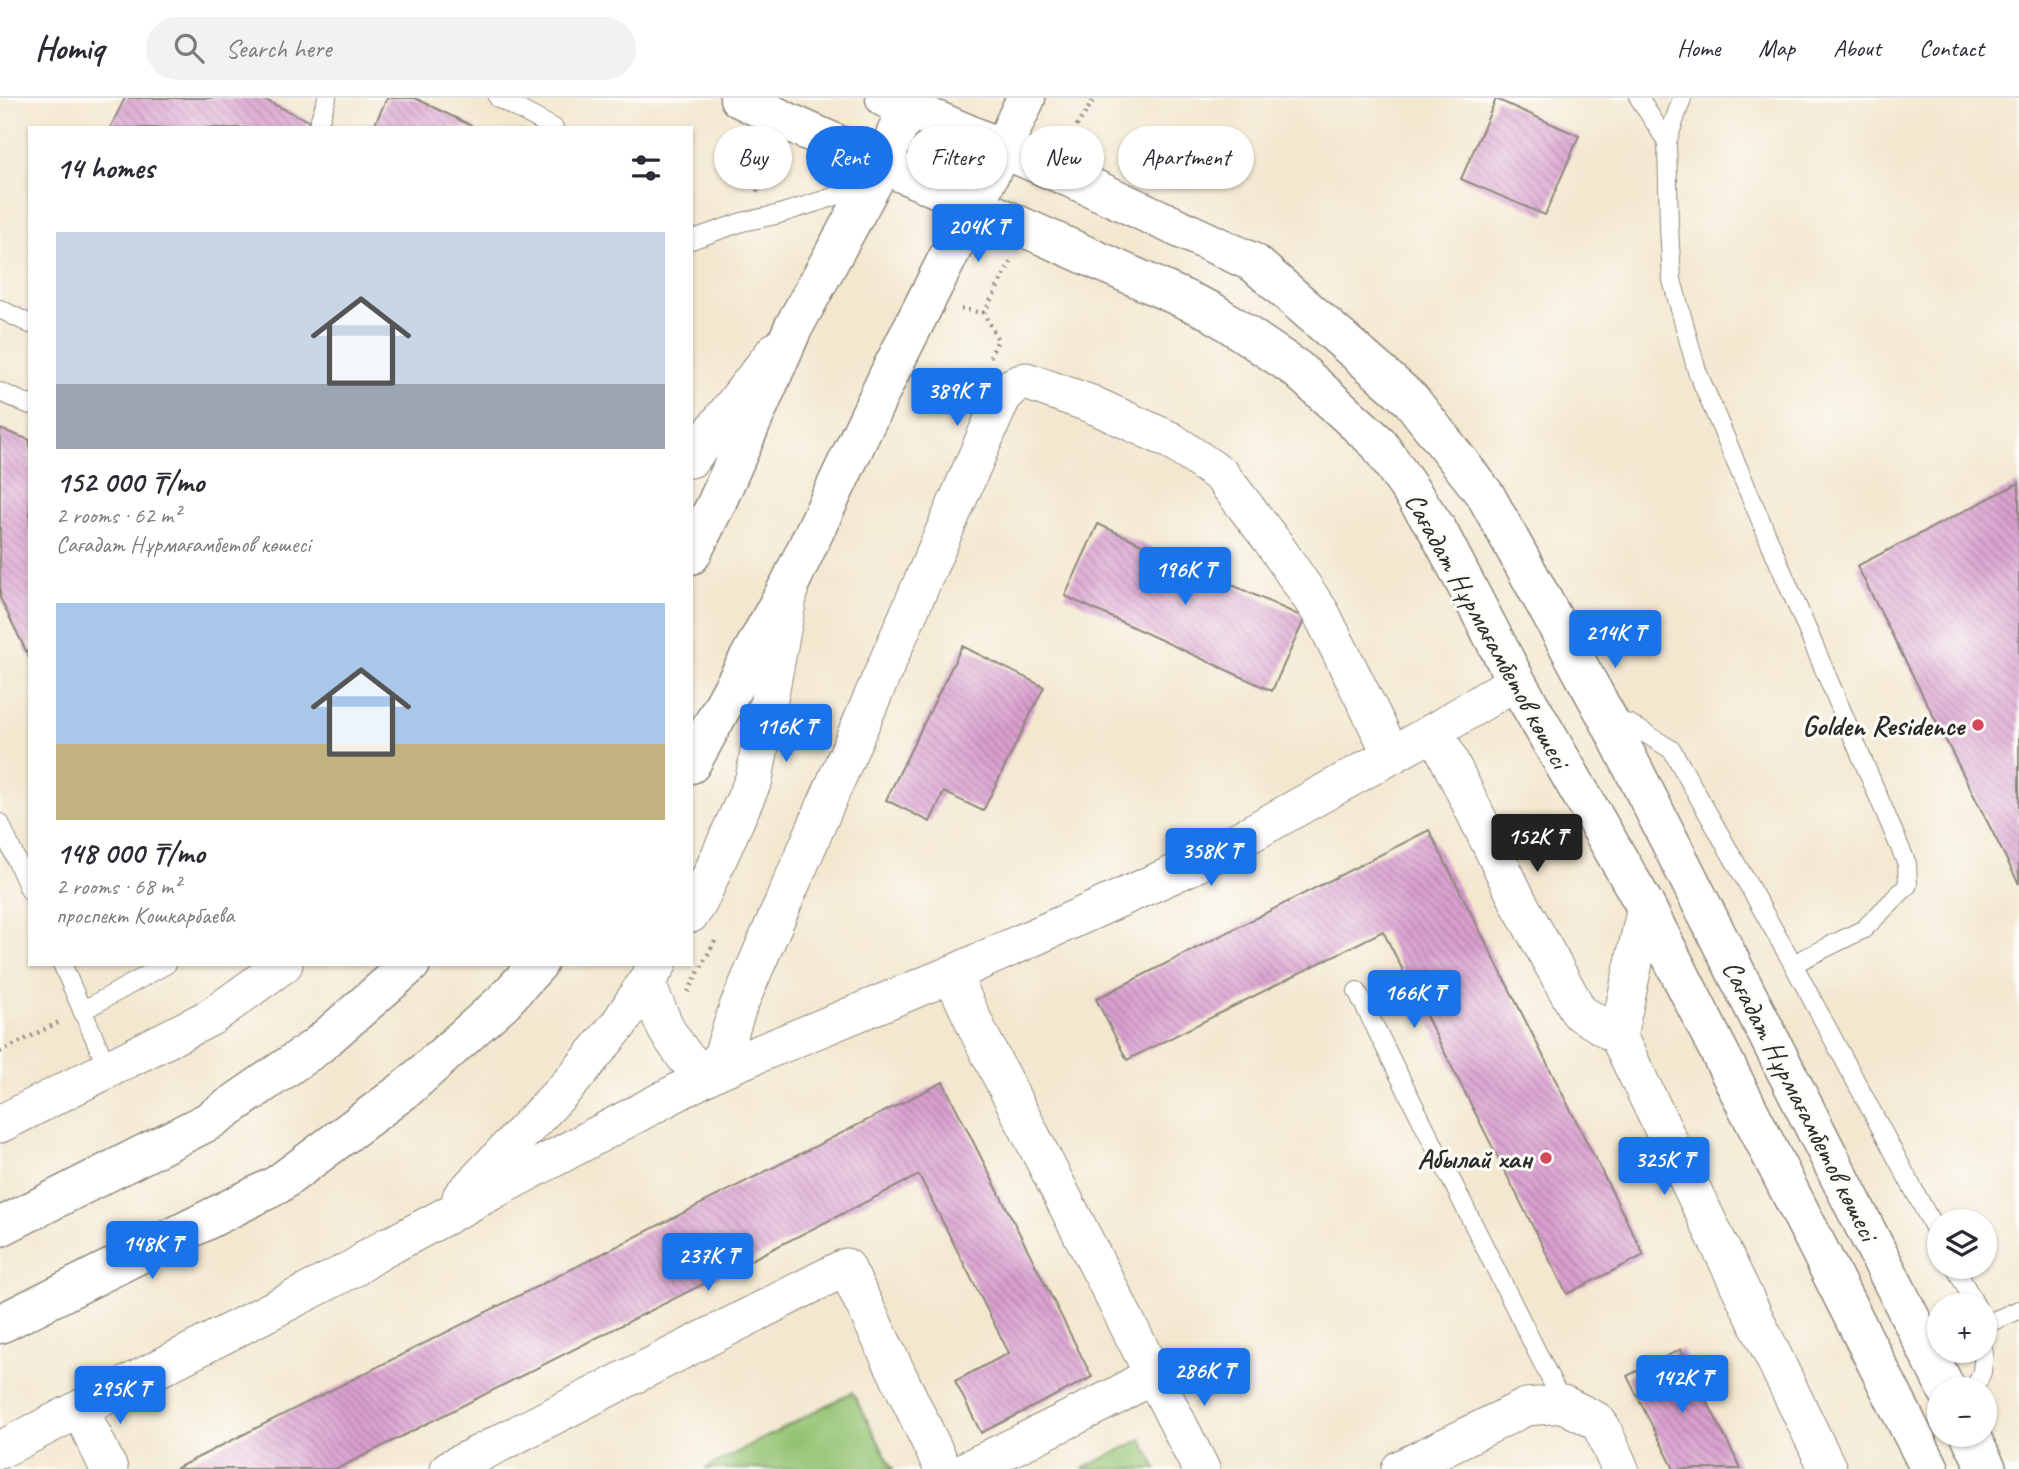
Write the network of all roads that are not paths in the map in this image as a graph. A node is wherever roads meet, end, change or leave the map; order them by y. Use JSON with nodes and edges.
{"nodes":[{"id":1,"x":327,"y":98,"type":"edge"},
{"id":2,"x":498,"y":98,"type":"edge"},
{"id":3,"x":739,"y":98,"type":"edge"},
{"id":4,"x":1026,"y":98,"type":"edge"},
{"id":5,"x":1639,"y":98,"type":"edge"},
{"id":6,"x":1682,"y":98,"type":"edge"},
{"id":7,"x":901,"y":101,"type":"edge"},
{"id":8,"x":318,"y":126,"type":"edge"},
{"id":9,"x":550,"y":126,"type":"edge"},
{"id":10,"x":893,"y":126,"type":"edge"},
{"id":11,"x":953,"y":126,"type":"edge"},
{"id":12,"x":806,"y":133,"type":"edge"},
{"id":13,"x":1007,"y":139,"type":"edge"},
{"id":14,"x":1667,"y":142,"type":"junction"},
{"id":15,"x":1007,"y":152,"type":"edge"},
{"id":16,"x":893,"y":180,"type":"edge"},
{"id":17,"x":842,"y":189,"type":"edge"},
{"id":18,"x":869,"y":189,"type":"edge"},
{"id":19,"x":982,"y":189,"type":"edge"},
{"id":20,"x":974,"y":205,"type":"junction"},
{"id":21,"x":693,"y":239,"type":"edge"},
{"id":22,"x":0,"y":309,"type":"edge"},
{"id":23,"x":28,"y":323,"type":"edge"},
{"id":24,"x":793,"y":328,"type":"junction"},
{"id":25,"x":0,"y":391,"type":"edge"},
{"id":26,"x":28,"y":404,"type":"edge"},
{"id":27,"x":693,"y":455,"type":"edge"},
{"id":28,"x":693,"y":551,"type":"edge"},
{"id":29,"x":791,"y":581,"type":"junction"},
{"id":30,"x":1516,"y":681,"type":"junction"},
{"id":31,"x":1608,"y":719,"type":"junction"},
{"id":32,"x":1435,"y":731,"type":"junction"},
{"id":33,"x":1392,"y":755,"type":"junction"},
{"id":34,"x":693,"y":760,"type":"edge"},
{"id":35,"x":0,"y":823,"type":"edge"},
{"id":36,"x":28,"y":886,"type":"edge"},
{"id":37,"x":1646,"y":907,"type":"junction"},
{"id":38,"x":693,"y":911,"type":"edge"},
{"id":39,"x":1793,"y":964,"type":"junction"},
{"id":40,"x":63,"y":966,"type":"edge"},
{"id":41,"x":163,"y":966,"type":"edge"},
{"id":42,"x":281,"y":966,"type":"edge"},
{"id":43,"x":409,"y":966,"type":"edge"},
{"id":44,"x":536,"y":966,"type":"edge"},
{"id":45,"x":652,"y":973,"type":"edge"},
{"id":46,"x":952,"y":974,"type":"junction"},
{"id":47,"x":1357,"y":991,"type":"dead end"},
{"id":48,"x":82,"y":1010,"type":"junction"},
{"id":49,"x":1618,"y":1036,"type":"junction"},
{"id":50,"x":108,"y":1069,"type":"junction"},
{"id":51,"x":712,"y":1074,"type":"junction"},
{"id":52,"x":0,"y":1124,"type":"edge"},
{"id":53,"x":1927,"y":1215,"type":"edge"},
{"id":54,"x":0,"y":1227,"type":"edge"},
{"id":55,"x":369,"y":1257,"type":"junction"},
{"id":56,"x":2019,"y":1310,"type":"edge"},
{"id":57,"x":1997,"y":1322,"type":"edge"},
{"id":58,"x":0,"y":1324,"type":"edge"},
{"id":59,"x":1153,"y":1374,"type":"junction"},
{"id":60,"x":1940,"y":1377,"type":"edge"},
{"id":61,"x":1563,"y":1404,"type":"junction"},
{"id":62,"x":80,"y":1409,"type":"junction"},
{"id":63,"x":1976,"y":1447,"type":"edge"},
{"id":64,"x":0,"y":1450,"type":"edge"},
{"id":65,"x":109,"y":1469,"type":"edge"},
{"id":66,"x":449,"y":1469,"type":"edge"},
{"id":67,"x":943,"y":1469,"type":"edge"},
{"id":68,"x":968,"y":1469,"type":"edge"},
{"id":69,"x":1201,"y":1469,"type":"edge"},
{"id":70,"x":1400,"y":1469,"type":"edge"},
{"id":71,"x":1620,"y":1469,"type":"edge"},
{"id":72,"x":1828,"y":1469,"type":"edge"},
{"id":73,"x":1930,"y":1469,"type":"edge"},
{"id":74,"x":1987,"y":1469,"type":"edge"}],
"edges":[{"from":1,"to":8,"type":"lane"},
{"from":2,"to":9,"type":"lane"},
{"from":3,"to":12,"type":"street","name":"Сағадат Нұрмағамбетов көшесі"},
{"from":4,"to":13,"type":"street"},
{"from":5,"to":14,"type":"lane"},
{"from":6,"to":14,"type":"lane"},
{"from":7,"to":10,"type":"street"},
{"from":7,"to":11,"type":"street","name":"Сағадат Нұрмағамбетов көшесі"},
{"from":14,"to":39,"type":"lane"},
{"from":15,"to":31,"type":"street","name":"Сағадат Нұрмағамбетов көшесі"},
{"from":16,"to":20,"type":"street","name":"Сағадат Нұрмағамбетов көшесі"},
{"from":17,"to":21,"type":"lane"},
{"from":18,"to":24,"type":"street"},
{"from":19,"to":20,"type":"street"},
{"from":20,"to":29,"type":"street"},
{"from":20,"to":30,"type":"street","name":"Сағадат Нұрмағамбетов көшесі"},
{"from":22,"to":23,"type":"lane"},
{"from":24,"to":27,"type":"street"},
{"from":24,"to":28,"type":"street"},
{"from":25,"to":26,"type":"lane"},
{"from":29,"to":34,"type":"street"},
{"from":29,"to":38,"type":"street"},
{"from":30,"to":32,"type":"street"},
{"from":30,"to":37,"type":"street","name":"Сағадат Нұрмағамбетов көшесі"},
{"from":31,"to":39,"type":"lane"},
{"from":31,"to":60,"type":"street","name":"Сағадат Нұрмағамбетов көшесі"},
{"from":32,"to":33,"type":"street"},
{"from":32,"to":49,"type":"street"},
{"from":33,"to":46,"type":"street"},
{"from":33,"to":51,"type":"street"},
{"from":35,"to":36,"type":"lane"},
{"from":37,"to":49,"type":"street"},
{"from":37,"to":73,"type":"street","name":"Сағадат Нұрмағамбетов көшесі"},
{"from":39,"to":53,"type":"lane"},
{"from":40,"to":48,"type":"lane"},
{"from":41,"to":48,"type":"lane"},
{"from":42,"to":50,"type":"street"},
{"from":43,"to":54,"type":"street"},
{"from":44,"to":58,"type":"street"},
{"from":45,"to":51,"type":"street"},
{"from":45,"to":55,"type":"street"},
{"from":46,"to":51,"type":"street"},
{"from":46,"to":59,"type":"street"},
{"from":47,"to":61,"type":"lane"},
{"from":48,"to":50,"type":"lane"},
{"from":49,"to":72,"type":"street"},
{"from":50,"to":52,"type":"street"},
{"from":51,"to":55,"type":"street"},
{"from":55,"to":62,"type":"street"},
{"from":56,"to":57,"type":"lane"},
{"from":59,"to":68,"type":"street"},
{"from":59,"to":69,"type":"street"},
{"from":61,"to":70,"type":"street"},
{"from":61,"to":71,"type":"street"},
{"from":62,"to":64,"type":"street"},
{"from":62,"to":65,"type":"street"},
{"from":63,"to":74,"type":"street"},
{"from":66,"to":67,"type":"street"}]}
